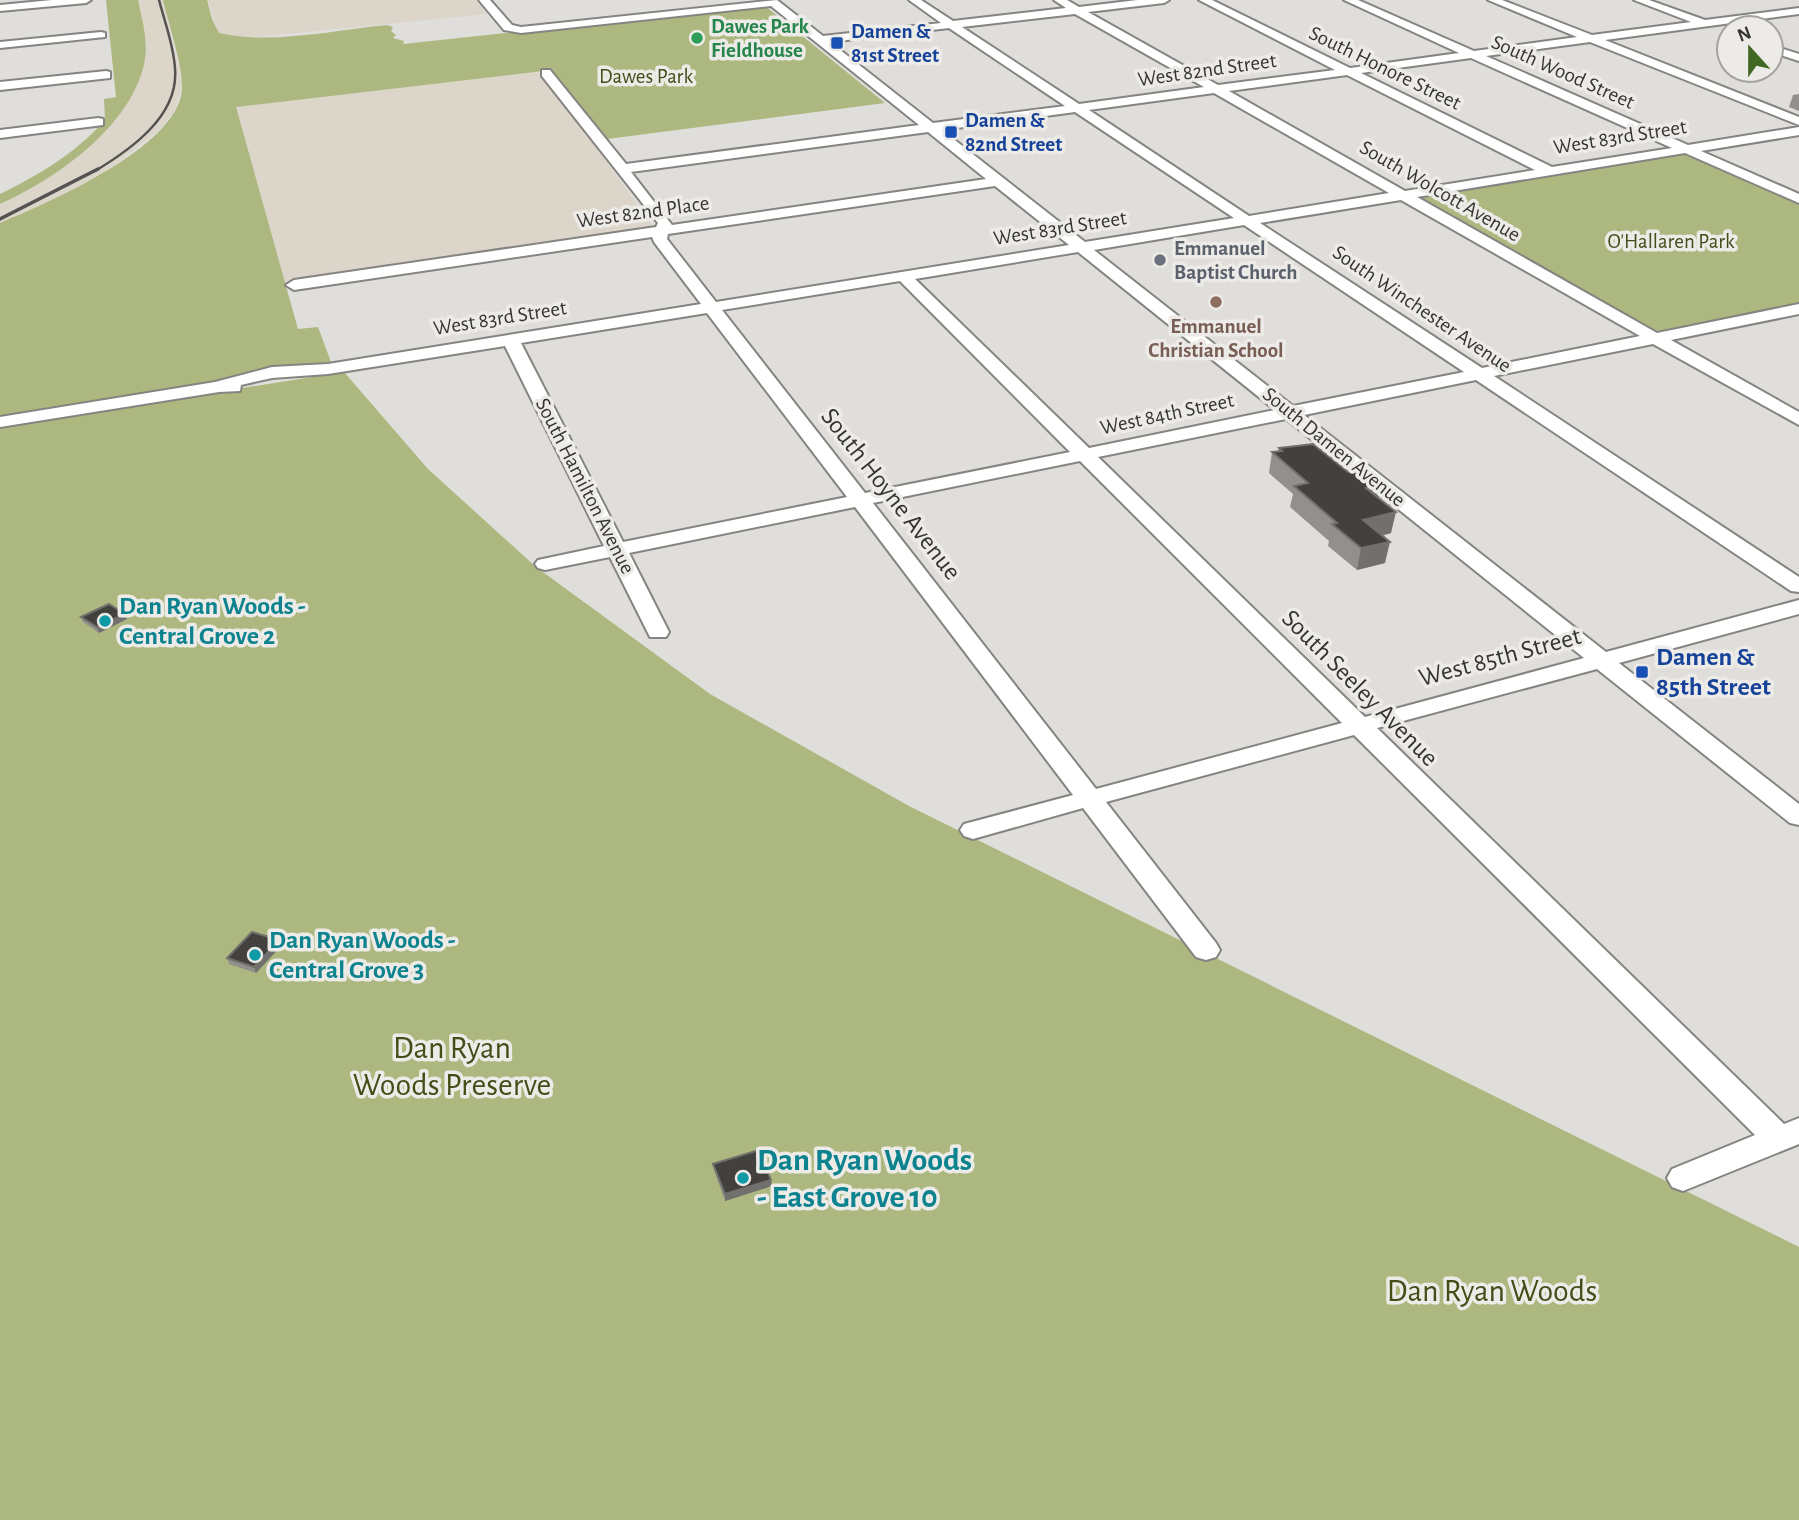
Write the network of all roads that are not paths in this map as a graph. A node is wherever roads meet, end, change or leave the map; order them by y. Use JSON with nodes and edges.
{"nodes":[{"id":1,"x":86,"y":0,"type":"edge"},
{"id":2,"x":484,"y":0,"type":"edge"},
{"id":3,"x":914,"y":0,"type":"edge"},
{"id":4,"x":1059,"y":0,"type":"edge"},
{"id":5,"x":1164,"y":0,"type":"edge"},
{"id":6,"x":1204,"y":0,"type":"edge"},
{"id":7,"x":1349,"y":0,"type":"edge"},
{"id":8,"x":1493,"y":0,"type":"edge"},
{"id":9,"x":1639,"y":0,"type":"edge"},
{"id":10,"x":1783,"y":0,"type":"edge"},
{"id":11,"x":772,"y":1,"type":"edge"},
{"id":12,"x":1799,"y":5,"type":"edge"},
{"id":13,"x":0,"y":8,"type":"edge"},
{"id":14,"x":1077,"y":10,"type":"junction"},
{"id":15,"x":1799,"y":11,"type":"edge"},
{"id":16,"x":951,"y":24,"type":"junction"},
{"id":17,"x":1704,"y":24,"type":"junction"},
{"id":18,"x":1715,"y":28,"type":"edge"},
{"id":19,"x":101,"y":34,"type":"dead end"},
{"id":20,"x":1592,"y":39,"type":"junction"},
{"id":21,"x":820,"y":40,"type":"junction"},
{"id":22,"x":0,"y":45,"type":"edge"},
{"id":23,"x":1473,"y":55,"type":"junction"},
{"id":24,"x":1349,"y":72,"type":"junction"},
{"id":25,"x":546,"y":73,"type":"dead end"},
{"id":26,"x":106,"y":75,"type":"dead end"},
{"id":27,"x":0,"y":86,"type":"edge"},
{"id":28,"x":1217,"y":90,"type":"junction"},
{"id":29,"x":1078,"y":109,"type":"junction"},
{"id":30,"x":1799,"y":121,"type":"edge"},
{"id":31,"x":98,"y":122,"type":"dead end"},
{"id":32,"x":931,"y":128,"type":"junction"},
{"id":33,"x":1799,"y":131,"type":"edge"},
{"id":34,"x":2,"y":135,"type":"edge"},
{"id":35,"x":1686,"y":149,"type":"junction"},
{"id":36,"x":621,"y":169,"type":"junction"},
{"id":37,"x":1549,"y":171,"type":"junction"},
{"id":38,"x":999,"y":181,"type":"junction"},
{"id":39,"x":1402,"y":195,"type":"junction"},
{"id":40,"x":1799,"y":199,"type":"edge"},
{"id":41,"x":1247,"y":220,"type":"junction"},
{"id":42,"x":661,"y":231,"type":"junction"},
{"id":43,"x":1082,"y":247,"type":"junction"},
{"id":44,"x":903,"y":276,"type":"junction"},
{"id":45,"x":294,"y":285,"type":"dead end"},
{"id":46,"x":711,"y":307,"type":"junction"},
{"id":47,"x":1799,"y":309,"type":"edge"},
{"id":48,"x":1655,"y":338,"type":"junction"},
{"id":49,"x":511,"y":340,"type":"junction"},
{"id":50,"x":1479,"y":374,"type":"junction"},
{"id":51,"x":1290,"y":413,"type":"junction"},
{"id":52,"x":1799,"y":420,"type":"edge"},
{"id":53,"x":0,"y":422,"type":"edge"},
{"id":54,"x":1084,"y":455,"type":"junction"},
{"id":55,"x":862,"y":500,"type":"junction"},
{"id":56,"x":617,"y":550,"type":"junction"},
{"id":57,"x":545,"y":564,"type":"dead end"},
{"id":58,"x":1799,"y":586,"type":"edge"},
{"id":59,"x":1799,"y":607,"type":"edge"},
{"id":60,"x":658,"y":632,"type":"dead end"},
{"id":61,"x":1602,"y":660,"type":"junction"},
{"id":62,"x":1359,"y":726,"type":"junction"},
{"id":63,"x":1089,"y":799,"type":"junction"},
{"id":64,"x":1799,"y":817,"type":"edge"},
{"id":65,"x":973,"y":830,"type":"dead end"},
{"id":66,"x":1206,"y":950,"type":"dead end"},
{"id":67,"x":1789,"y":1135,"type":"edge"},
{"id":68,"x":1683,"y":1178,"type":"dead end"}],
"edges":[{"from":1,"to":13,"type":"street"},
{"from":2,"to":11,"type":"street"},
{"from":3,"to":16,"type":"street","name":"South Winchester Avenue"},
{"from":4,"to":14,"type":"street","name":"South Wolcott Avenue"},
{"from":5,"to":14,"type":"street"},
{"from":6,"to":24,"type":"street","name":"South Honore Street"},
{"from":7,"to":23,"type":"street","name":"South Wood Street"},
{"from":8,"to":20,"type":"street"},
{"from":9,"to":17,"type":"street"},
{"from":10,"to":12,"type":"street"},
{"from":11,"to":21,"type":"street","name":"South Damen Avenue"},
{"from":14,"to":16,"type":"street"},
{"from":14,"to":28,"type":"street","name":"South Wolcott Avenue"},
{"from":15,"to":17,"type":"street","name":"West 82nd Street"},
{"from":16,"to":21,"type":"street"},
{"from":16,"to":29,"type":"street","name":"South Winchester Avenue"},
{"from":17,"to":18,"type":"street"},
{"from":17,"to":20,"type":"street","name":"West 82nd Street"},
{"from":19,"to":22,"type":"street"},
{"from":20,"to":23,"type":"street","name":"West 82nd Street"},
{"from":20,"to":30,"type":"street"},
{"from":21,"to":32,"type":"street","name":"South Damen Avenue"},
{"from":23,"to":24,"type":"street","name":"West 82nd Street"},
{"from":23,"to":35,"type":"street","name":"South Wood Street"},
{"from":24,"to":28,"type":"street","name":"West 82nd Street"},
{"from":24,"to":37,"type":"street","name":"South Honore Street"},
{"from":25,"to":36,"type":"street","name":"South Hoyne Avenue"},
{"from":26,"to":27,"type":"street"},
{"from":28,"to":29,"type":"street","name":"West 82nd Street"},
{"from":28,"to":39,"type":"street","name":"South Wolcott Avenue"},
{"from":29,"to":32,"type":"street","name":"West 82nd Street"},
{"from":29,"to":41,"type":"street","name":"South Winchester Avenue"},
{"from":31,"to":34,"type":"street"},
{"from":32,"to":36,"type":"street","name":"West 82nd Street"},
{"from":32,"to":38,"type":"street","name":"South Damen Avenue"},
{"from":33,"to":35,"type":"street","name":"West 83rd Street"},
{"from":35,"to":37,"type":"street","name":"West 83rd Street"},
{"from":35,"to":40,"type":"street","name":"South Wood Street"},
{"from":36,"to":42,"type":"street","name":"South Hoyne Avenue"},
{"from":37,"to":39,"type":"street","name":"West 83rd Street"},
{"from":38,"to":42,"type":"street","name":"West 82nd Place"},
{"from":38,"to":43,"type":"street","name":"South Damen Avenue"},
{"from":39,"to":41,"type":"street","name":"West 83rd Street"},
{"from":39,"to":48,"type":"street","name":"South Wolcott Avenue"},
{"from":41,"to":43,"type":"street","name":"West 83rd Street"},
{"from":41,"to":50,"type":"street","name":"South Winchester Avenue"},
{"from":42,"to":45,"type":"street","name":"West 82nd Place"},
{"from":42,"to":46,"type":"street","name":"South Hoyne Avenue"},
{"from":43,"to":44,"type":"street","name":"West 83rd Street"},
{"from":43,"to":51,"type":"street","name":"South Damen Avenue"},
{"from":44,"to":46,"type":"street","name":"West 83rd Street"},
{"from":44,"to":54,"type":"street","name":"South Seeley Avenue"},
{"from":46,"to":49,"type":"street","name":"West 83rd Street"},
{"from":46,"to":55,"type":"street","name":"South Hoyne Avenue"},
{"from":47,"to":48,"type":"street","name":"West 84th Street"},
{"from":48,"to":50,"type":"street","name":"West 84th Street"},
{"from":48,"to":52,"type":"street","name":"South Wolcott Avenue"},
{"from":49,"to":53,"type":"street","name":"West 83rd Street"},
{"from":49,"to":56,"type":"street","name":"South Hamilton Avenue"},
{"from":50,"to":51,"type":"street","name":"West 84th Street"},
{"from":50,"to":58,"type":"street","name":"South Winchester Avenue"},
{"from":51,"to":54,"type":"street","name":"West 84th Street"},
{"from":51,"to":61,"type":"street","name":"South Damen Avenue"},
{"from":54,"to":55,"type":"street","name":"West 84th Street"},
{"from":54,"to":62,"type":"street","name":"South Seeley Avenue"},
{"from":55,"to":56,"type":"street","name":"West 84th Street"},
{"from":55,"to":63,"type":"street","name":"South Hoyne Avenue"},
{"from":56,"to":57,"type":"street","name":"West 84th Street"},
{"from":56,"to":60,"type":"street","name":"South Hamilton Avenue"},
{"from":59,"to":61,"type":"street","name":"West 85th Street"},
{"from":61,"to":62,"type":"street","name":"West 85th Street"},
{"from":61,"to":64,"type":"street","name":"South Damen Avenue"},
{"from":62,"to":63,"type":"street","name":"West 85th Street"},
{"from":62,"to":67,"type":"street","name":"South Seeley Avenue"},
{"from":63,"to":65,"type":"street","name":"West 85th Street"},
{"from":63,"to":66,"type":"street","name":"South Hoyne Avenue"},
{"from":67,"to":68,"type":"street"}]}
